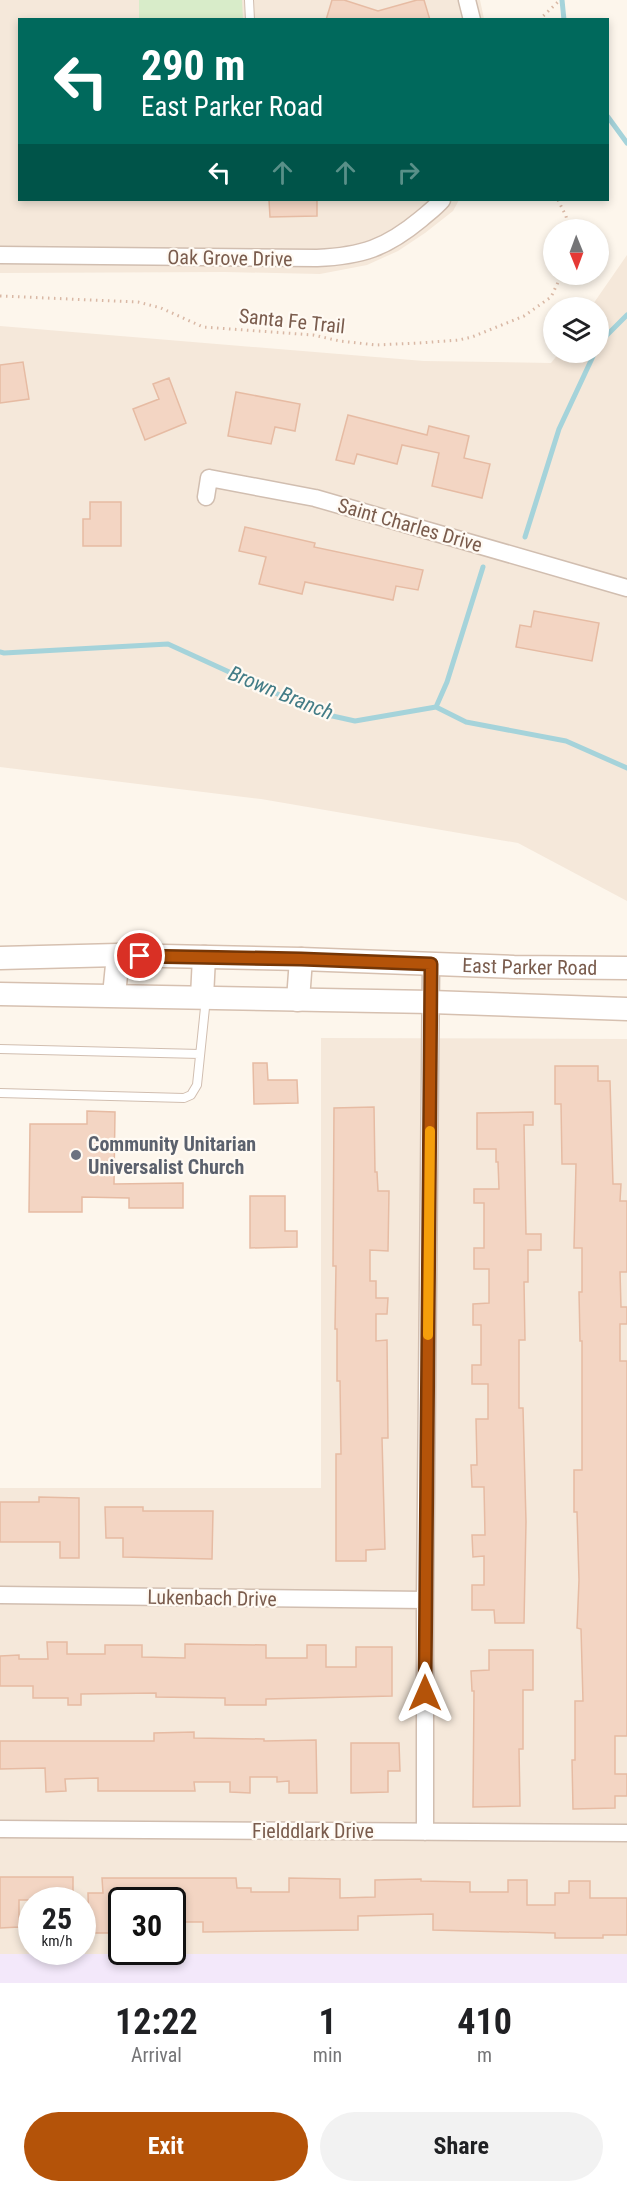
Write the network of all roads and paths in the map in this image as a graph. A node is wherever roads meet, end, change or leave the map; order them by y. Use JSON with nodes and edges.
{"nodes":[{"id":1,"x":249,"y":0,"type":"edge"},
{"id":2,"x":466,"y":0,"type":"edge"},
{"id":3,"x":560,"y":0,"type":"edge"},
{"id":4,"x":250,"y":18,"type":"edge"},
{"id":5,"x":471,"y":18,"type":"edge"},
{"id":6,"x":540,"y":18,"type":"edge"},
{"id":7,"x":441,"y":201,"type":"edge"},
{"id":8,"x":558,"y":201,"type":"edge"},
{"id":9,"x":567,"y":219,"type":"edge"},
{"id":10,"x":0,"y":255,"type":"edge"},
{"id":11,"x":556,"y":285,"type":"edge"},
{"id":12,"x":0,"y":296,"type":"edge"},
{"id":13,"x":206,"y":497,"type":"dead end"},
{"id":14,"x":627,"y":588,"type":"edge"},
{"id":15,"x":118,"y":955,"type":"junction"},
{"id":16,"x":204,"y":957,"type":"junction"},
{"id":17,"x":0,"y":958,"type":"edge"},
{"id":18,"x":301,"y":959,"type":"junction"},
{"id":19,"x":431,"y":964,"type":"junction"},
{"id":20,"x":627,"y":968,"type":"edge"},
{"id":21,"x":0,"y":994,"type":"edge"},
{"id":22,"x":114,"y":995,"type":"junction"},
{"id":23,"x":204,"y":997,"type":"junction"},
{"id":24,"x":298,"y":999,"type":"junction"},
{"id":25,"x":431,"y":1002,"type":"junction"},
{"id":26,"x":627,"y":1010,"type":"edge"},
{"id":27,"x":0,"y":1049,"type":"edge"},
{"id":28,"x":200,"y":1054,"type":"junction"},
{"id":29,"x":0,"y":1093,"type":"edge"},
{"id":30,"x":0,"y":1595,"type":"edge"},
{"id":31,"x":425,"y":1600,"type":"junction"},
{"id":32,"x":0,"y":1829,"type":"edge"},
{"id":33,"x":425,"y":1832,"type":"junction"},
{"id":34,"x":627,"y":1833,"type":"edge"}],
"edges":[{"from":1,"to":4,"type":"lane"},
{"from":2,"to":5,"type":"street"},
{"from":3,"to":6,"type":"path"},
{"from":7,"to":10,"type":"street","name":"Oak Grove Drive"},
{"from":8,"to":9,"type":"path"},
{"from":11,"to":12,"type":"path","name":"Santa Fe Trail"},
{"from":13,"to":14,"type":"street","name":"Saint Charles Drive"},
{"from":15,"to":16,"type":"main road","name":"East Parker Road"},
{"from":15,"to":17,"type":"main road","name":"East Parker Road"},
{"from":15,"to":22,"type":"main road"},
{"from":16,"to":18,"type":"main road","name":"East Parker Road"},
{"from":16,"to":23,"type":"main road"},
{"from":18,"to":19,"type":"main road","name":"East Parker Road"},
{"from":18,"to":24,"type":"main road"},
{"from":19,"to":20,"type":"main road","name":"East Parker Road"},
{"from":19,"to":25,"type":"street"},
{"from":21,"to":22,"type":"main road","name":"East Parker Road"},
{"from":22,"to":23,"type":"main road","name":"East Parker Road"},
{"from":23,"to":24,"type":"main road","name":"East Parker Road"},
{"from":23,"to":28,"type":"lane"},
{"from":24,"to":25,"type":"main road","name":"East Parker Road"},
{"from":25,"to":26,"type":"main road","name":"East Parker Road"},
{"from":25,"to":31,"type":"street"},
{"from":27,"to":28,"type":"lane"},
{"from":28,"to":29,"type":"lane"},
{"from":30,"to":31,"type":"street","name":"Lukenbach Drive"},
{"from":31,"to":33,"type":"street"},
{"from":32,"to":33,"type":"street","name":"Fielddlark Drive"},
{"from":33,"to":34,"type":"street","name":"Fielddlark Drive"}]}
